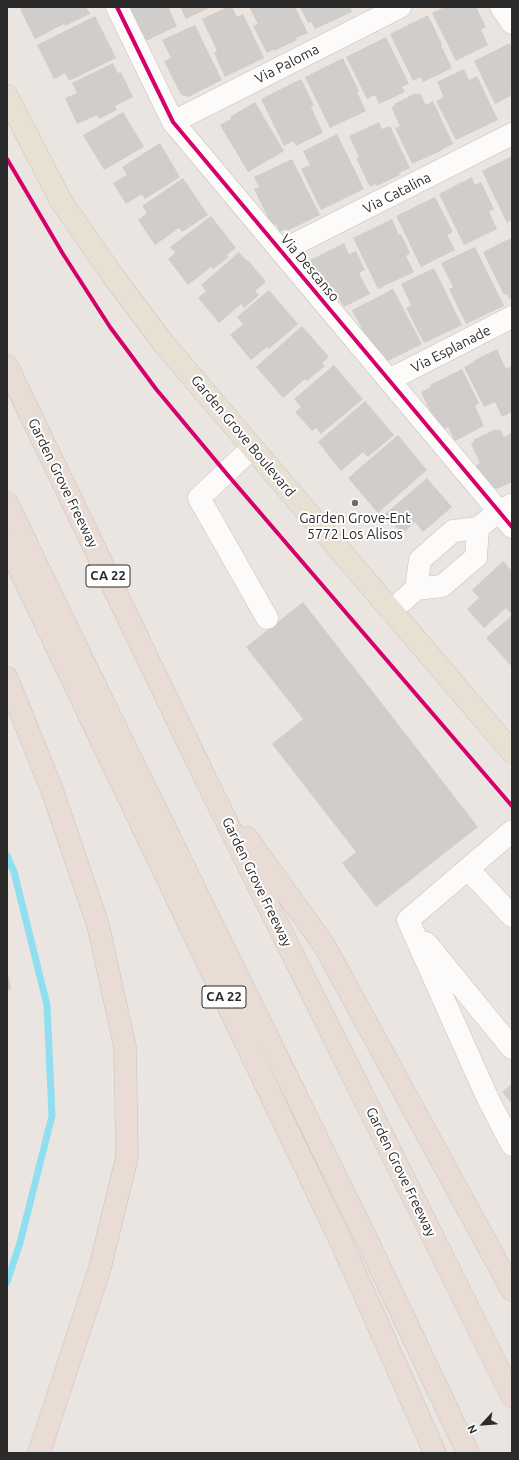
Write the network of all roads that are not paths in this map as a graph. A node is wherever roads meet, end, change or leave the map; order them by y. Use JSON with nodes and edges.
{"nodes":[{"id":1,"x":117,"y":7,"type":"edge"},
{"id":2,"x":400,"y":7,"type":"edge"},
{"id":3,"x":501,"y":7,"type":"edge"},
{"id":4,"x":512,"y":23,"type":"edge"},
{"id":5,"x":7,"y":96,"type":"edge"},
{"id":6,"x":173,"y":122,"type":"junction"},
{"id":7,"x":512,"y":134,"type":"edge"},
{"id":8,"x":281,"y":251,"type":"junction"},
{"id":9,"x":512,"y":317,"type":"edge"},
{"id":10,"x":7,"y":366,"type":"edge"},
{"id":11,"x":389,"y":380,"type":"junction"},
{"id":12,"x":252,"y":448,"type":"junction"},
{"id":13,"x":7,"y":503,"type":"edge"},
{"id":14,"x":508,"y":514,"type":"edge"},
{"id":15,"x":478,"y":528,"type":"junction"},
{"id":16,"x":7,"y":543,"type":"edge"},
{"id":17,"x":416,"y":589,"type":"junction"},
{"id":18,"x":391,"y":611,"type":"junction"},
{"id":19,"x":268,"y":618,"type":"dead end"},
{"id":20,"x":7,"y":678,"type":"edge"},
{"id":21,"x":512,"y":752,"type":"edge"},
{"id":22,"x":209,"y":786,"type":"junction"},
{"id":23,"x":512,"y":831,"type":"edge"},
{"id":24,"x":468,"y":869,"type":"junction"},
{"id":25,"x":512,"y":916,"type":"edge"},
{"id":26,"x":408,"y":920,"type":"junction"},
{"id":27,"x":512,"y":1048,"type":"edge"},
{"id":28,"x":512,"y":1145,"type":"edge"},
{"id":29,"x":512,"y":1290,"type":"edge"},
{"id":30,"x":512,"y":1396,"type":"edge"},
{"id":31,"x":39,"y":1453,"type":"edge"},
{"id":32,"x":435,"y":1453,"type":"edge"},
{"id":33,"x":468,"y":1453,"type":"edge"}],
"edges":[{"from":1,"to":6,"type":"street","name":"Via Descanso"},
{"from":2,"to":6,"type":"street","name":"Via Paloma"},
{"from":3,"to":4,"type":"street"},
{"from":5,"to":12,"type":"main road","name":"Garden Grove Boulevard"},
{"from":6,"to":8,"type":"street","name":"Via Descanso"},
{"from":7,"to":8,"type":"street","name":"Via Catalina"},
{"from":8,"to":11,"type":"street","name":"Via Descanso"},
{"from":9,"to":11,"type":"street","name":"Via Esplanade"},
{"from":10,"to":22,"type":"highway","name":"Garden Grove Freeway","number":"CA 22"},
{"from":11,"to":14,"type":"street","name":"Via Descanso"},
{"from":12,"to":18,"type":"main road","name":"Garden Grove Boulevard"},
{"from":12,"to":19,"type":"street"},
{"from":13,"to":33,"type":"highway"},
{"from":14,"to":15,"type":"street"},
{"from":15,"to":17,"type":"street"},
{"from":15,"to":17,"type":"street"},
{"from":16,"to":32,"type":"highway","number":"CA 22"},
{"from":17,"to":18,"type":"street"},
{"from":18,"to":21,"type":"main road","name":"Garden Grove Boulevard"},
{"from":20,"to":31,"type":"highway"},
{"from":22,"to":29,"type":"highway"},
{"from":22,"to":30,"type":"highway","name":"Garden Grove Freeway","number":"CA 22"},
{"from":23,"to":24,"type":"street"},
{"from":24,"to":25,"type":"street"},
{"from":24,"to":26,"type":"street"},
{"from":26,"to":27,"type":"street"},
{"from":26,"to":28,"type":"street"}]}
